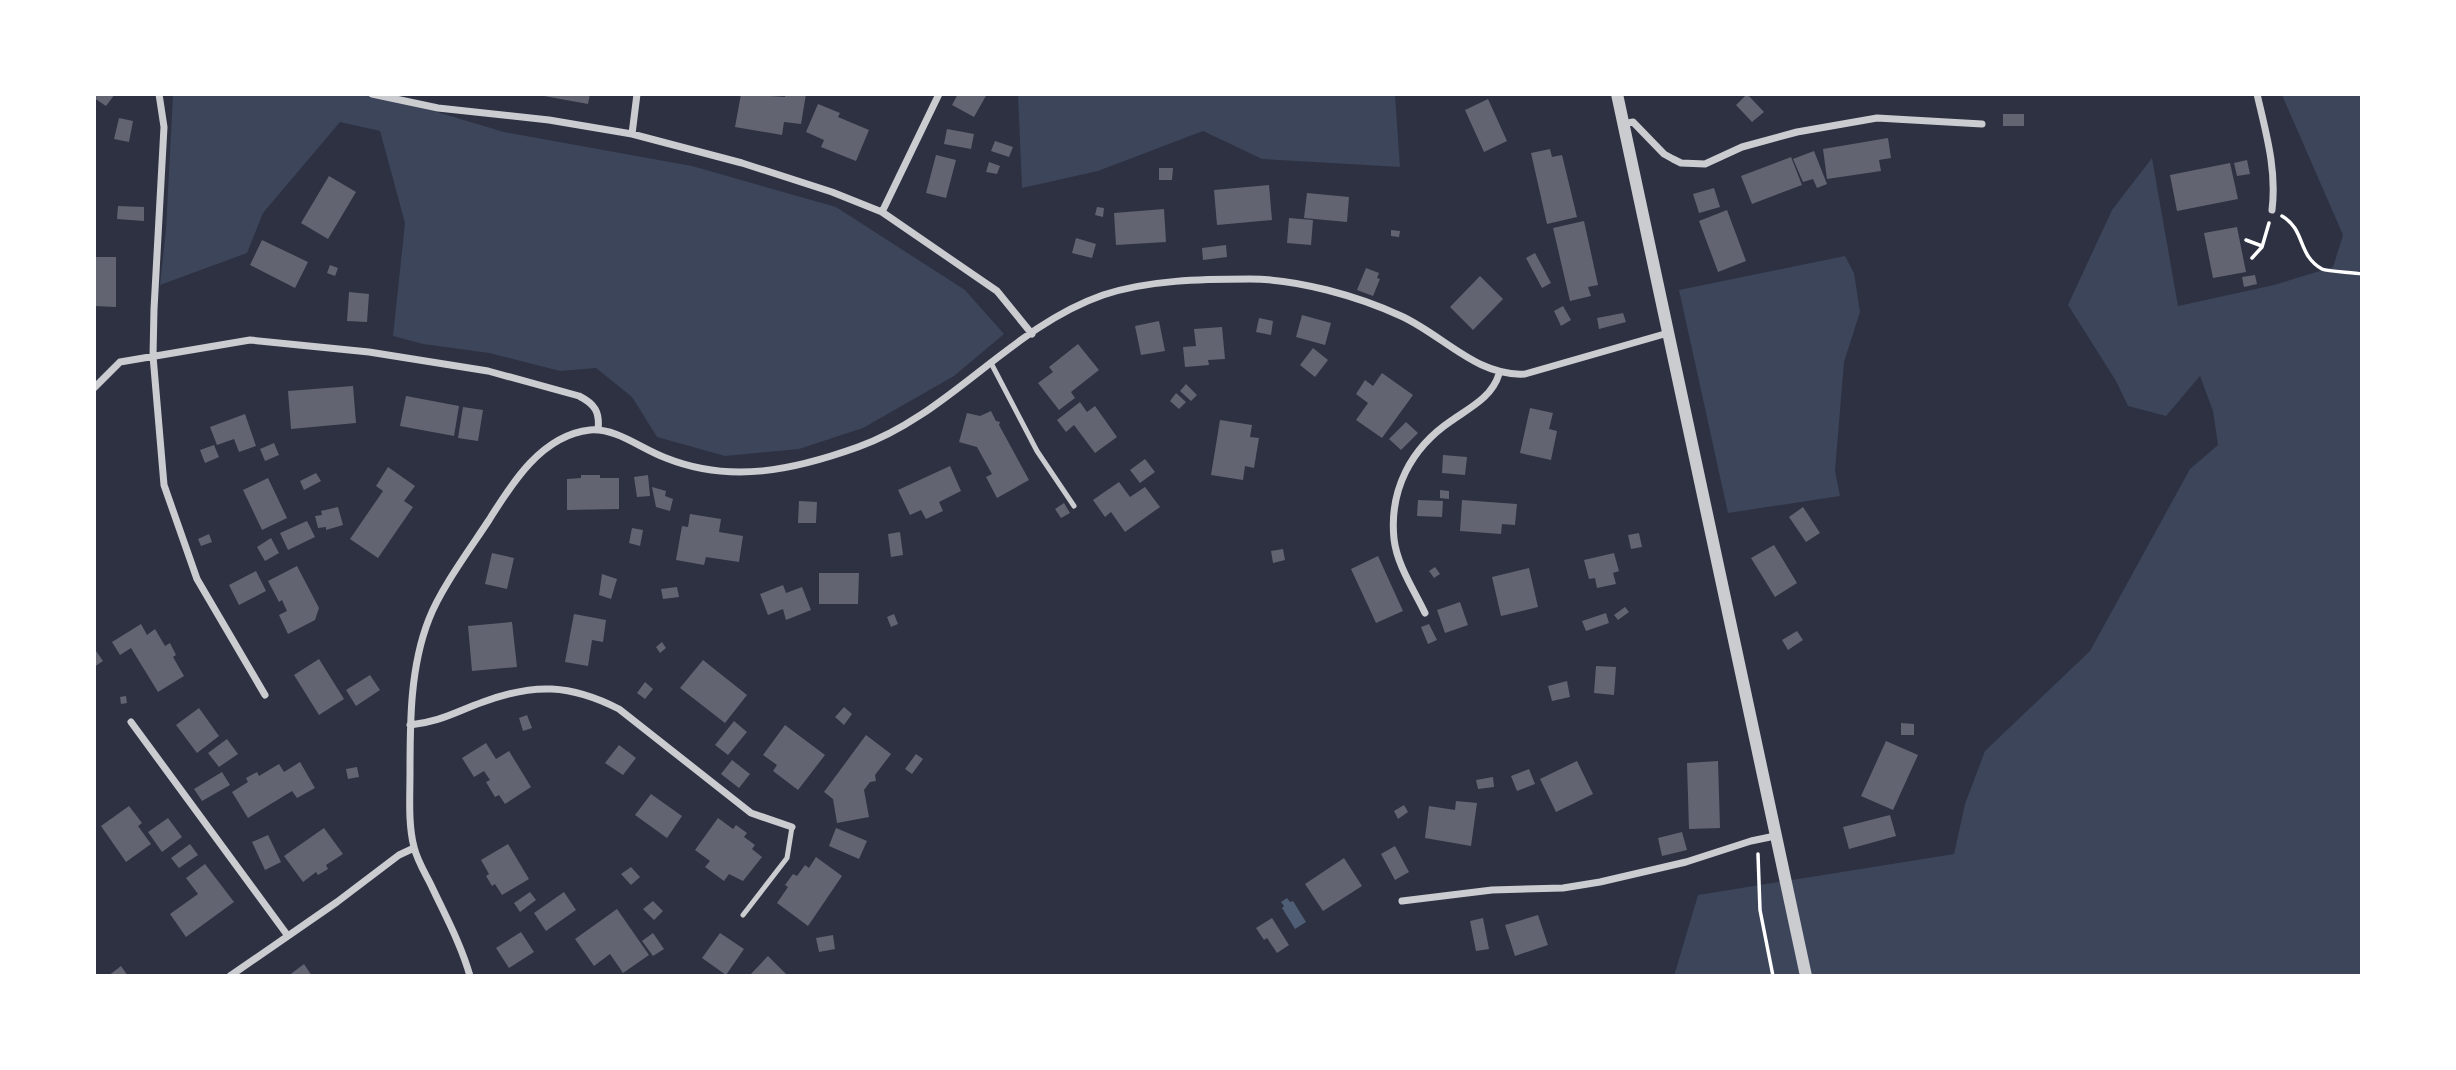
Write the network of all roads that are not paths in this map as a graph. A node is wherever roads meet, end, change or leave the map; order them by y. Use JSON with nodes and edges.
{"nodes":[{"id":1,"x":159,"y":94,"type":"edge"},
{"id":2,"x":372,"y":94,"type":"edge"},
{"id":3,"x":636,"y":94,"type":"edge"},
{"id":4,"x":939,"y":94,"type":"edge"},
{"id":5,"x":1617,"y":94,"type":"edge"},
{"id":6,"x":2258,"y":94,"type":"edge"},
{"id":7,"x":1622,"y":124,"type":"junction"},
{"id":8,"x":1982,"y":124,"type":"dead end"},
{"id":9,"x":632,"y":134,"type":"junction"},
{"id":10,"x":2272,"y":210,"type":"road end"},
{"id":11,"x":882,"y":212,"type":"junction"},
{"id":12,"x":1668,"y":333,"type":"junction"},
{"id":13,"x":1032,"y":334,"type":"junction"},
{"id":14,"x":153,"y":356,"type":"junction"},
{"id":15,"x":991,"y":363,"type":"junction"},
{"id":16,"x":1499,"y":373,"type":"junction"},
{"id":17,"x":94,"y":388,"type":"edge"},
{"id":18,"x":598,"y":430,"type":"junction"},
{"id":19,"x":1074,"y":506,"type":"dead end"},
{"id":20,"x":1425,"y":613,"type":"dead end"},
{"id":21,"x":265,"y":695,"type":"dead end"},
{"id":22,"x":131,"y":722,"type":"dead end"},
{"id":23,"x":410,"y":725,"type":"junction"},
{"id":24,"x":792,"y":827,"type":"joint"},
{"id":25,"x":1775,"y":836,"type":"junction"},
{"id":26,"x":414,"y":848,"type":"junction"},
{"id":27,"x":1402,"y":901,"type":"dead end"},
{"id":28,"x":743,"y":915,"type":"dead end"},
{"id":29,"x":288,"y":936,"type":"junction"},
{"id":30,"x":230,"y":975,"type":"edge"},
{"id":31,"x":470,"y":975,"type":"edge"},
{"id":32,"x":1807,"y":975,"type":"edge"}],
"edges":[{"from":1,"to":14,"type":"street"},
{"from":2,"to":9,"type":"street"},
{"from":3,"to":9,"type":"street"},
{"from":4,"to":11,"type":"street"},
{"from":5,"to":7,"type":"street"},
{"from":6,"to":10,"type":"street"},
{"from":7,"to":8,"type":"street"},
{"from":7,"to":12,"type":"street"},
{"from":9,"to":11,"type":"street"},
{"from":11,"to":13,"type":"street"},
{"from":12,"to":16,"type":"street"},
{"from":12,"to":25,"type":"street"},
{"from":13,"to":15,"type":"street"},
{"from":13,"to":16,"type":"street"},
{"from":14,"to":17,"type":"street"},
{"from":14,"to":18,"type":"street"},
{"from":14,"to":21,"type":"street"},
{"from":15,"to":18,"type":"street"},
{"from":15,"to":19,"type":"lane"},
{"from":16,"to":20,"type":"street"},
{"from":18,"to":23,"type":"street"},
{"from":22,"to":29,"type":"street"},
{"from":23,"to":24,"type":"street"},
{"from":23,"to":26,"type":"street"},
{"from":24,"to":28,"type":"lane"},
{"from":25,"to":27,"type":"street"},
{"from":25,"to":32,"type":"street"},
{"from":26,"to":29,"type":"street"},
{"from":26,"to":31,"type":"street"},
{"from":29,"to":30,"type":"street"}]}
